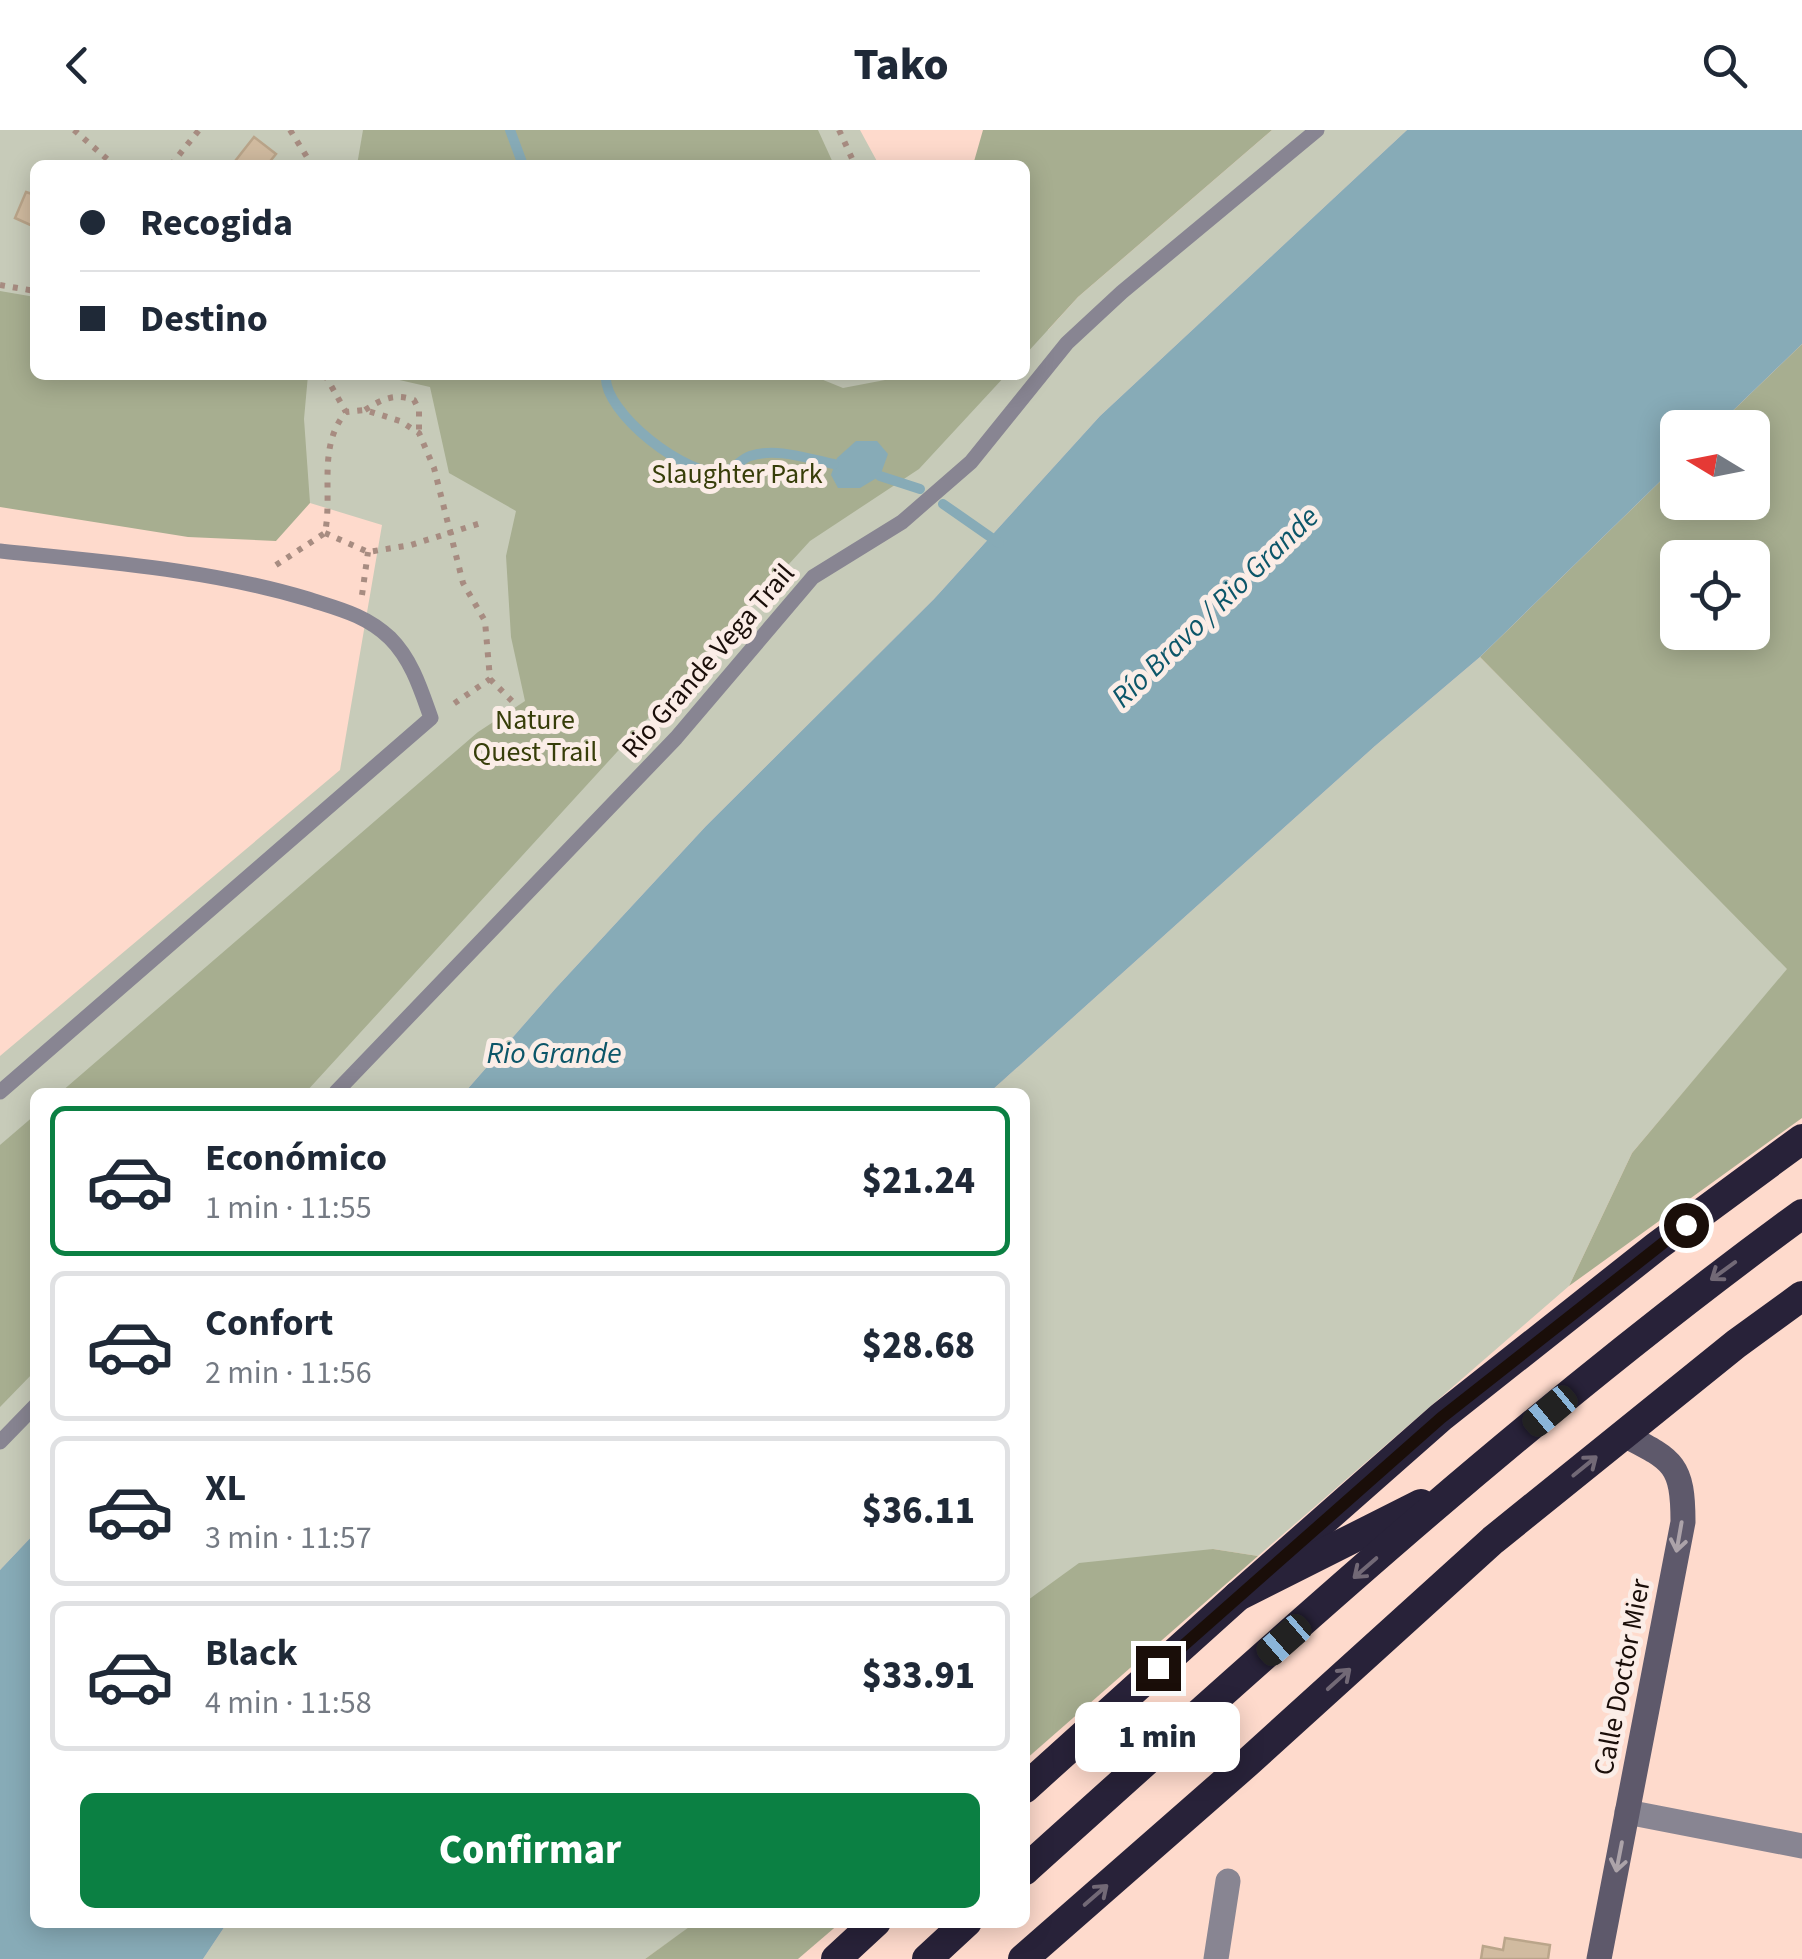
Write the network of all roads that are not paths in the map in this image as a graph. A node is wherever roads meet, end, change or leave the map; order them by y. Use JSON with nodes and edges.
{"nodes":[{"id":1,"x":1317,"y":130,"type":"edge"},
{"id":2,"x":0,"y":550,"type":"edge"},
{"id":3,"x":340,"y":1088,"type":"edge"},
{"id":4,"x":0,"y":1092,"type":"edge"},
{"id":5,"x":1802,"y":1140,"type":"edge"},
{"id":6,"x":1802,"y":1214,"type":"edge"},
{"id":7,"x":1802,"y":1296,"type":"edge"},
{"id":8,"x":30,"y":1411,"type":"edge"},
{"id":9,"x":1624,"y":1434,"type":"junction"},
{"id":10,"x":0,"y":1442,"type":"edge"},
{"id":11,"x":1460,"y":1485,"type":"junction"},
{"id":12,"x":1238,"y":1596,"type":"junction"},
{"id":13,"x":1030,"y":1783,"type":"edge"},
{"id":14,"x":1627,"y":1812,"type":"junction"},
{"id":15,"x":1802,"y":1846,"type":"edge"},
{"id":16,"x":1030,"y":1866,"type":"edge"},
{"id":17,"x":1228,"y":1881,"type":"dead end"},
{"id":18,"x":870,"y":1928,"type":"edge"},
{"id":19,"x":961,"y":1928,"type":"edge"},
{"id":20,"x":836,"y":1959,"type":"edge"},
{"id":21,"x":927,"y":1959,"type":"edge"},
{"id":22,"x":1022,"y":1959,"type":"edge"},
{"id":23,"x":1216,"y":1959,"type":"edge"},
{"id":24,"x":1599,"y":1959,"type":"edge"}],
"edges":[{"from":1,"to":3,"type":"lane","name":"Rio Grande Vega Trail"},
{"from":2,"to":4,"type":"lane"},
{"from":5,"to":12,"type":"highway"},
{"from":6,"to":11,"type":"highway","one_way":true},
{"from":7,"to":9,"type":"highway"},
{"from":8,"to":10,"type":"lane"},
{"from":9,"to":14,"type":"street","name":"Calle Doctor Mier","one_way":true},
{"from":22,"to":9,"type":"highway","one_way":true},
{"from":11,"to":12,"type":"highway"},
{"from":11,"to":16,"type":"highway","one_way":true},
{"from":12,"to":13,"type":"highway"},
{"from":14,"to":15,"type":"street"},
{"from":14,"to":24,"type":"street","name":"Calle Doctor Mier","one_way":true},
{"from":17,"to":23,"type":"street"},
{"from":18,"to":20,"type":"highway"},
{"from":19,"to":21,"type":"highway"}]}
